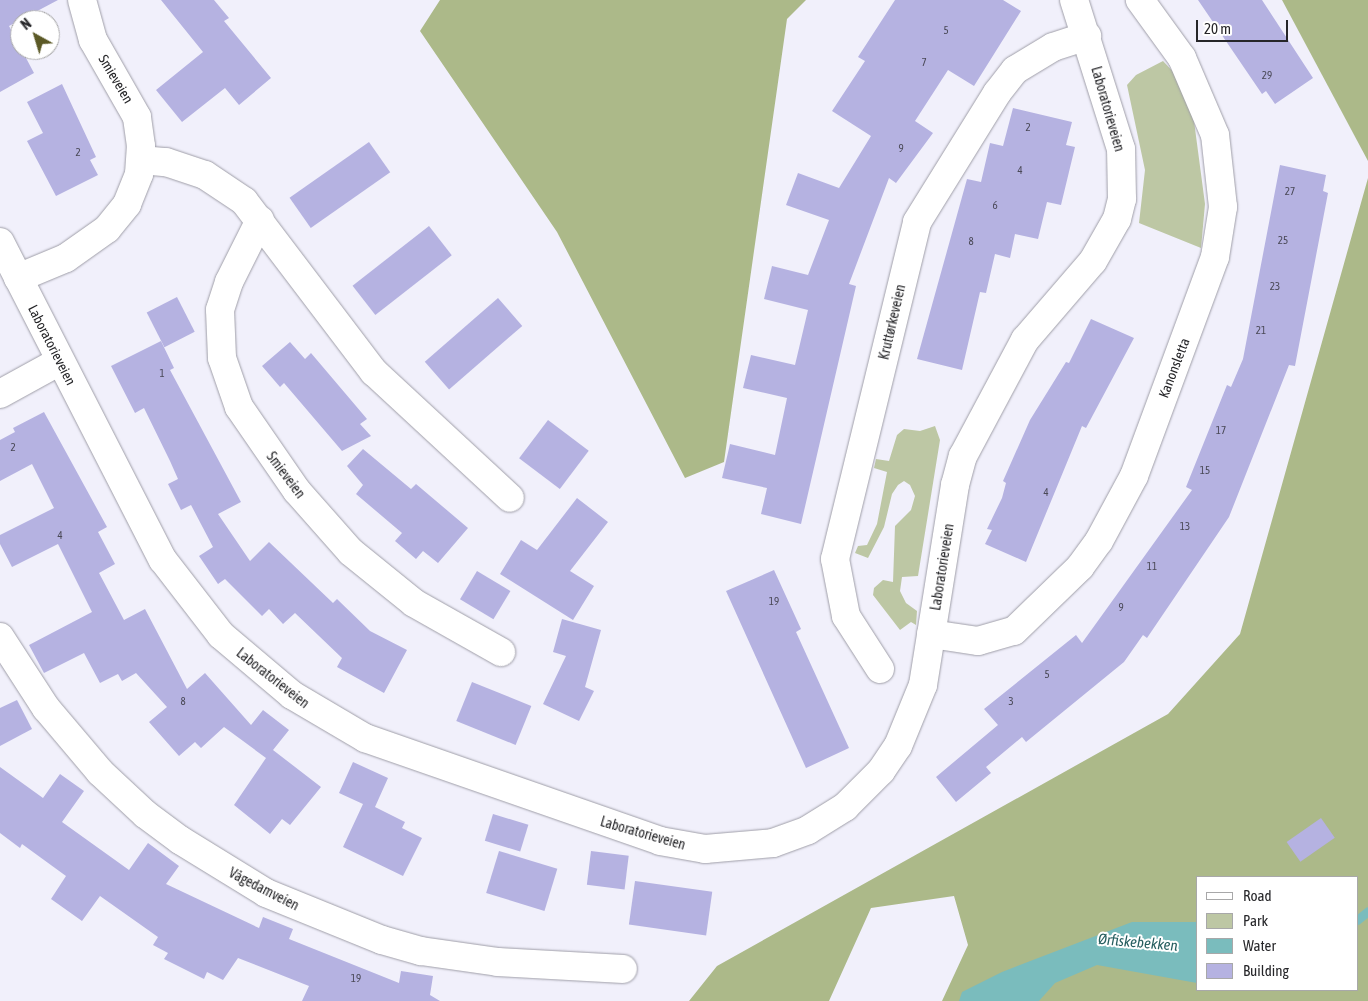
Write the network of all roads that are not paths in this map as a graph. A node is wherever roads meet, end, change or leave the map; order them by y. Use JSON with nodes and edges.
{"nodes":[{"id":1,"x":82,"y":0,"type":"edge"},
{"id":2,"x":1074,"y":0,"type":"edge"},
{"id":3,"x":1140,"y":0,"type":"edge"},
{"id":4,"x":1087,"y":36,"type":"junction"},
{"id":5,"x":141,"y":160,"type":"junction"},
{"id":6,"x":260,"y":220,"type":"junction"},
{"id":7,"x":0,"y":242,"type":"edge"},
{"id":8,"x":18,"y":278,"type":"junction"},
{"id":9,"x":60,"y":361,"type":"junction"},
{"id":10,"x":0,"y":394,"type":"edge"},
{"id":11,"x":510,"y":498,"type":"dead end"},
{"id":12,"x":931,"y":634,"type":"junction"},
{"id":13,"x":0,"y":637,"type":"edge"},
{"id":14,"x":501,"y":652,"type":"dead end"},
{"id":15,"x":880,"y":668,"type":"dead end"},
{"id":16,"x":623,"y":969,"type":"dead end"}],
"edges":[{"from":1,"to":5,"type":"street","name":"Smieveien"},
{"from":2,"to":4,"type":"street","name":"Laboratorieveien"},
{"from":3,"to":12,"type":"street","name":"Kanonsletta"},
{"from":4,"to":12,"type":"street","name":"Laboratorieveien"},
{"from":4,"to":15,"type":"street","name":"Kruttørkeveien"},
{"from":5,"to":6,"type":"street"},
{"from":5,"to":8,"type":"street","name":"Smieveien"},
{"from":6,"to":11,"type":"street"},
{"from":6,"to":14,"type":"street","name":"Smieveien"},
{"from":7,"to":8,"type":"street","name":"Laboratorieveien"},
{"from":8,"to":9,"type":"street","name":"Laboratorieveien"},
{"from":9,"to":10,"type":"street"},
{"from":9,"to":12,"type":"street","name":"Laboratorieveien"},
{"from":13,"to":16,"type":"street","name":"Vågedamveien"}]}
